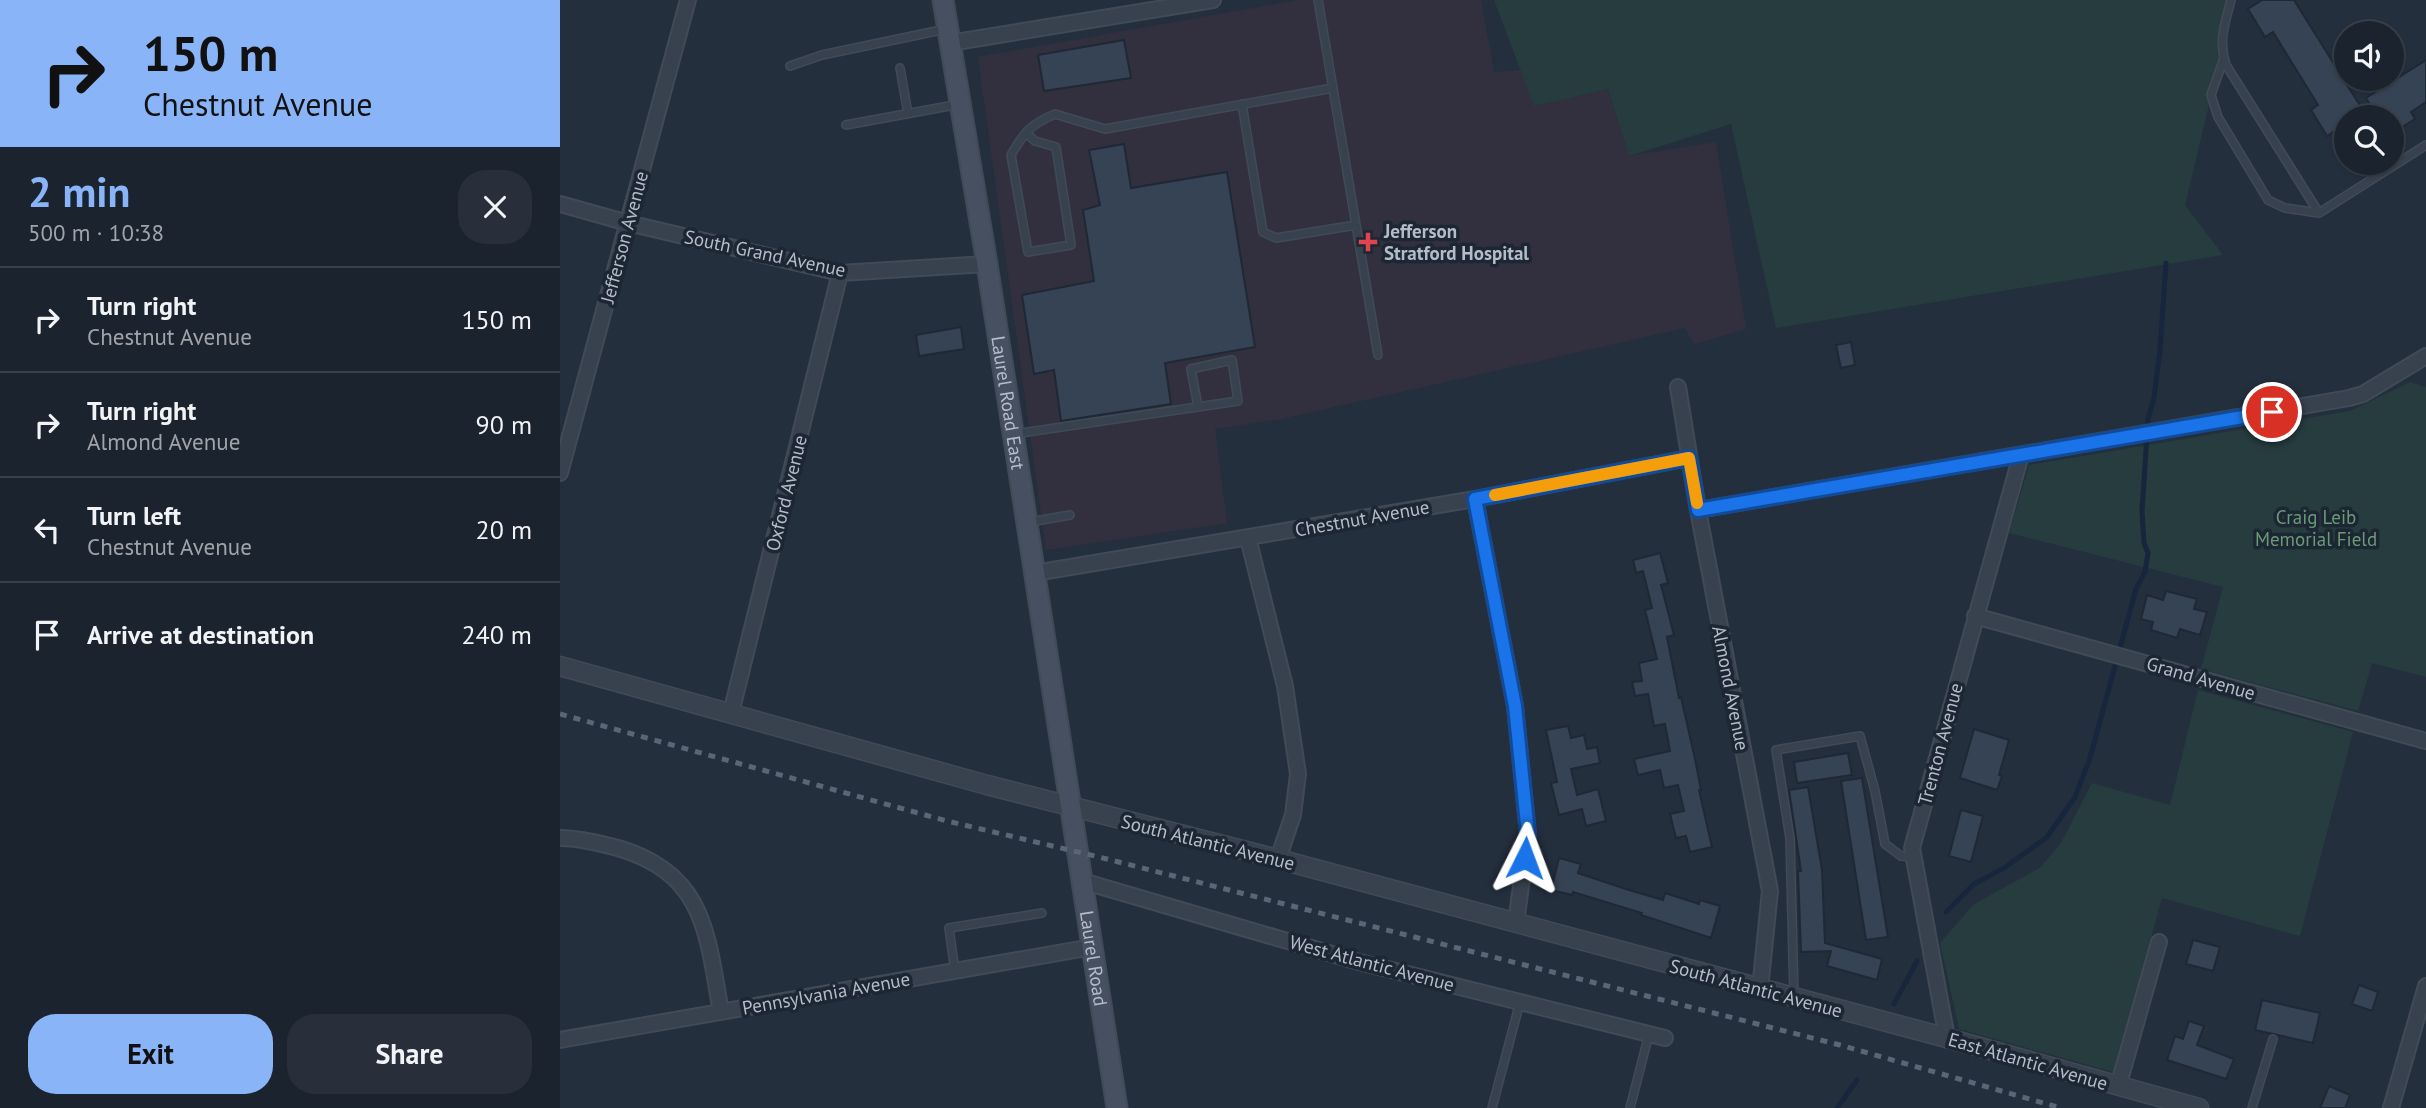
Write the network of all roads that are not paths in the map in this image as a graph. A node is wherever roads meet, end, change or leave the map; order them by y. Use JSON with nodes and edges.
{"nodes":[{"id":1,"x":688,"y":0,"type":"edge"},
{"id":2,"x":943,"y":0,"type":"edge"},
{"id":3,"x":1213,"y":0,"type":"edge"},
{"id":4,"x":1318,"y":0,"type":"edge"},
{"id":5,"x":2231,"y":0,"type":"edge"},
{"id":6,"x":949,"y":36,"type":"junction"},
{"id":7,"x":2224,"y":58,"type":"junction"},
{"id":8,"x":790,"y":66,"type":"dead end"},
{"id":9,"x":900,"y":68,"type":"dead end"},
{"id":10,"x":1333,"y":88,"type":"junction"},
{"id":11,"x":961,"y":104,"type":"junction"},
{"id":12,"x":1242,"y":104,"type":"junction"},
{"id":13,"x":908,"y":114,"type":"junction"},
{"id":14,"x":846,"y":125,"type":"dead end"},
{"id":15,"x":1026,"y":133,"type":"junction"},
{"id":16,"x":2426,"y":145,"type":"edge"},
{"id":17,"x":560,"y":204,"type":"edge"},
{"id":18,"x":2319,"y":213,"type":"junction"},
{"id":19,"x":628,"y":223,"type":"junction"},
{"id":20,"x":1356,"y":225,"type":"junction"},
{"id":21,"x":987,"y":264,"type":"junction"},
{"id":22,"x":841,"y":273,"type":"junction"},
{"id":23,"x":1378,"y":355,"type":"dead end"},
{"id":24,"x":2426,"y":356,"type":"edge"},
{"id":25,"x":1678,"y":387,"type":"dead end"},
{"id":26,"x":1198,"y":407,"type":"junction"},
{"id":27,"x":1013,"y":434,"type":"junction"},
{"id":28,"x":2021,"y":455,"type":"junction"},
{"id":29,"x":1689,"y":458,"type":"junction"},
{"id":30,"x":560,"y":473,"type":"edge"},
{"id":31,"x":1475,"y":499,"type":"junction"},
{"id":32,"x":1698,"y":510,"type":"junction"},
{"id":33,"x":1070,"y":515,"type":"dead end"},
{"id":34,"x":1027,"y":522,"type":"junction"},
{"id":35,"x":1248,"y":538,"type":"junction"},
{"id":36,"x":1035,"y":573,"type":"junction"},
{"id":37,"x":1975,"y":616,"type":"junction"},
{"id":38,"x":560,"y":666,"type":"edge"},
{"id":39,"x":731,"y":713,"type":"junction"},
{"id":40,"x":2426,"y":741,"type":"edge"},
{"id":41,"x":1071,"y":807,"type":"junction"},
{"id":42,"x":560,"y":838,"type":"edge"},
{"id":43,"x":1914,"y":857,"type":"junction"},
{"id":44,"x":1278,"y":859,"type":"junction"},
{"id":45,"x":1082,"y":881,"type":"junction"},
{"id":46,"x":1042,"y":912,"type":"dead end"},
{"id":47,"x":1516,"y":923,"type":"junction"},
{"id":48,"x":2159,"y":942,"type":"dead end"},
{"id":49,"x":1092,"y":947,"type":"junction"},
{"id":50,"x":955,"y":971,"type":"junction"},
{"id":51,"x":2426,"y":986,"type":"edge"},
{"id":52,"x":1760,"y":989,"type":"junction"},
{"id":53,"x":1794,"y":998,"type":"junction"},
{"id":54,"x":1520,"y":1002,"type":"junction"},
{"id":55,"x":722,"y":1012,"type":"junction"},
{"id":56,"x":1857,"y":1015,"type":"joint"},
{"id":57,"x":1649,"y":1034,"type":"junction"},
{"id":58,"x":1665,"y":1038,"type":"dead end"},
{"id":59,"x":1947,"y":1038,"type":"junction"},
{"id":60,"x":2273,"y":1039,"type":"dead end"},
{"id":61,"x":560,"y":1040,"type":"edge"},
{"id":62,"x":2118,"y":1087,"type":"junction"},
{"id":63,"x":1117,"y":1108,"type":"edge"},
{"id":64,"x":1492,"y":1108,"type":"edge"},
{"id":65,"x":1630,"y":1108,"type":"edge"},
{"id":66,"x":2199,"y":1108,"type":"edge"},
{"id":67,"x":2252,"y":1108,"type":"edge"},
{"id":68,"x":2391,"y":1108,"type":"edge"}],
"edges":[{"from":1,"to":19,"type":"street","name":"Jefferson Avenue"},
{"from":2,"to":6,"type":"main road","name":"Laurel Road East"},
{"from":3,"to":6,"type":"street"},
{"from":4,"to":10,"type":"lane"},
{"from":5,"to":7,"type":"lane"},
{"from":6,"to":8,"type":"lane"},
{"from":6,"to":11,"type":"main road","name":"Laurel Road East"},
{"from":7,"to":18,"type":"lane"},
{"from":7,"to":18,"type":"lane"},
{"from":9,"to":13,"type":"lane"},
{"from":10,"to":12,"type":"lane"},
{"from":10,"to":20,"type":"lane"},
{"from":11,"to":13,"type":"lane"},
{"from":11,"to":21,"type":"main road","name":"Laurel Road East"},
{"from":12,"to":15,"type":"lane"},
{"from":12,"to":20,"type":"lane"},
{"from":13,"to":14,"type":"lane"},
{"from":15,"to":15,"type":"lane"},
{"from":16,"to":18,"type":"lane"},
{"from":17,"to":19,"type":"street"},
{"from":19,"to":22,"type":"street","name":"South Grand Avenue"},
{"from":19,"to":30,"type":"street","name":"Jefferson Avenue"},
{"from":20,"to":23,"type":"lane"},
{"from":21,"to":22,"type":"street","name":"South Grand Avenue"},
{"from":21,"to":27,"type":"main road","name":"Laurel Road East"},
{"from":22,"to":39,"type":"street","name":"Oxford Avenue"},
{"from":24,"to":28,"type":"street"},
{"from":25,"to":29,"type":"street","name":"Almond Avenue"},
{"from":26,"to":26,"type":"lane"},
{"from":26,"to":27,"type":"lane"},
{"from":27,"to":34,"type":"main road","name":"Laurel Road East"},
{"from":28,"to":32,"type":"street"},
{"from":28,"to":37,"type":"street","name":"Trenton Avenue"},
{"from":29,"to":31,"type":"street","name":"Chestnut Avenue"},
{"from":29,"to":32,"type":"street","name":"Almond Avenue"},
{"from":31,"to":35,"type":"street","name":"Chestnut Avenue"},
{"from":31,"to":47,"type":"street"},
{"from":32,"to":52,"type":"street","name":"Almond Avenue"},
{"from":33,"to":34,"type":"lane"},
{"from":34,"to":36,"type":"main road","name":"Laurel Road East"},
{"from":35,"to":36,"type":"street","name":"Chestnut Avenue"},
{"from":35,"to":44,"type":"street"},
{"from":36,"to":41,"type":"main road","name":"Laurel Road East"},
{"from":37,"to":40,"type":"street","name":"Grand Avenue"},
{"from":37,"to":43,"type":"street","name":"Trenton Avenue"},
{"from":38,"to":39,"type":"street","name":"South Atlantic Avenue"},
{"from":39,"to":41,"type":"street","name":"South Atlantic Avenue"},
{"from":41,"to":44,"type":"street","name":"South Atlantic Avenue"},
{"from":41,"to":45,"type":"main road","name":"Laurel Road"},
{"from":42,"to":55,"type":"street"},
{"from":43,"to":53,"type":"lane"},
{"from":43,"to":59,"type":"street","name":"Trenton Avenue"},
{"from":44,"to":47,"type":"street","name":"South Atlantic Avenue"},
{"from":45,"to":49,"type":"main road","name":"Laurel Road"},
{"from":45,"to":54,"type":"street","name":"West Atlantic Avenue"},
{"from":46,"to":50,"type":"lane"},
{"from":47,"to":52,"type":"street","name":"South Atlantic Avenue"},
{"from":48,"to":62,"type":"street"},
{"from":49,"to":50,"type":"street","name":"Pennsylvania Avenue"},
{"from":49,"to":63,"type":"main road","name":"Laurel Road"},
{"from":50,"to":55,"type":"street","name":"Pennsylvania Avenue"},
{"from":51,"to":68,"type":"street"},
{"from":52,"to":53,"type":"street","name":"South Atlantic Avenue"},
{"from":53,"to":56,"type":"street","name":"South Atlantic Avenue"},
{"from":54,"to":57,"type":"street","name":"West Atlantic Avenue"},
{"from":54,"to":64,"type":"lane"},
{"from":55,"to":61,"type":"street","name":"Pennsylvania Avenue"},
{"from":56,"to":59,"type":"street","name":"East Atlantic Avenue"},
{"from":57,"to":58,"type":"street","name":"West Atlantic Avenue"},
{"from":57,"to":65,"type":"lane"},
{"from":59,"to":62,"type":"street","name":"East Atlantic Avenue"},
{"from":60,"to":67,"type":"lane"},
{"from":62,"to":66,"type":"street","name":"East Atlantic Avenue"}]}
